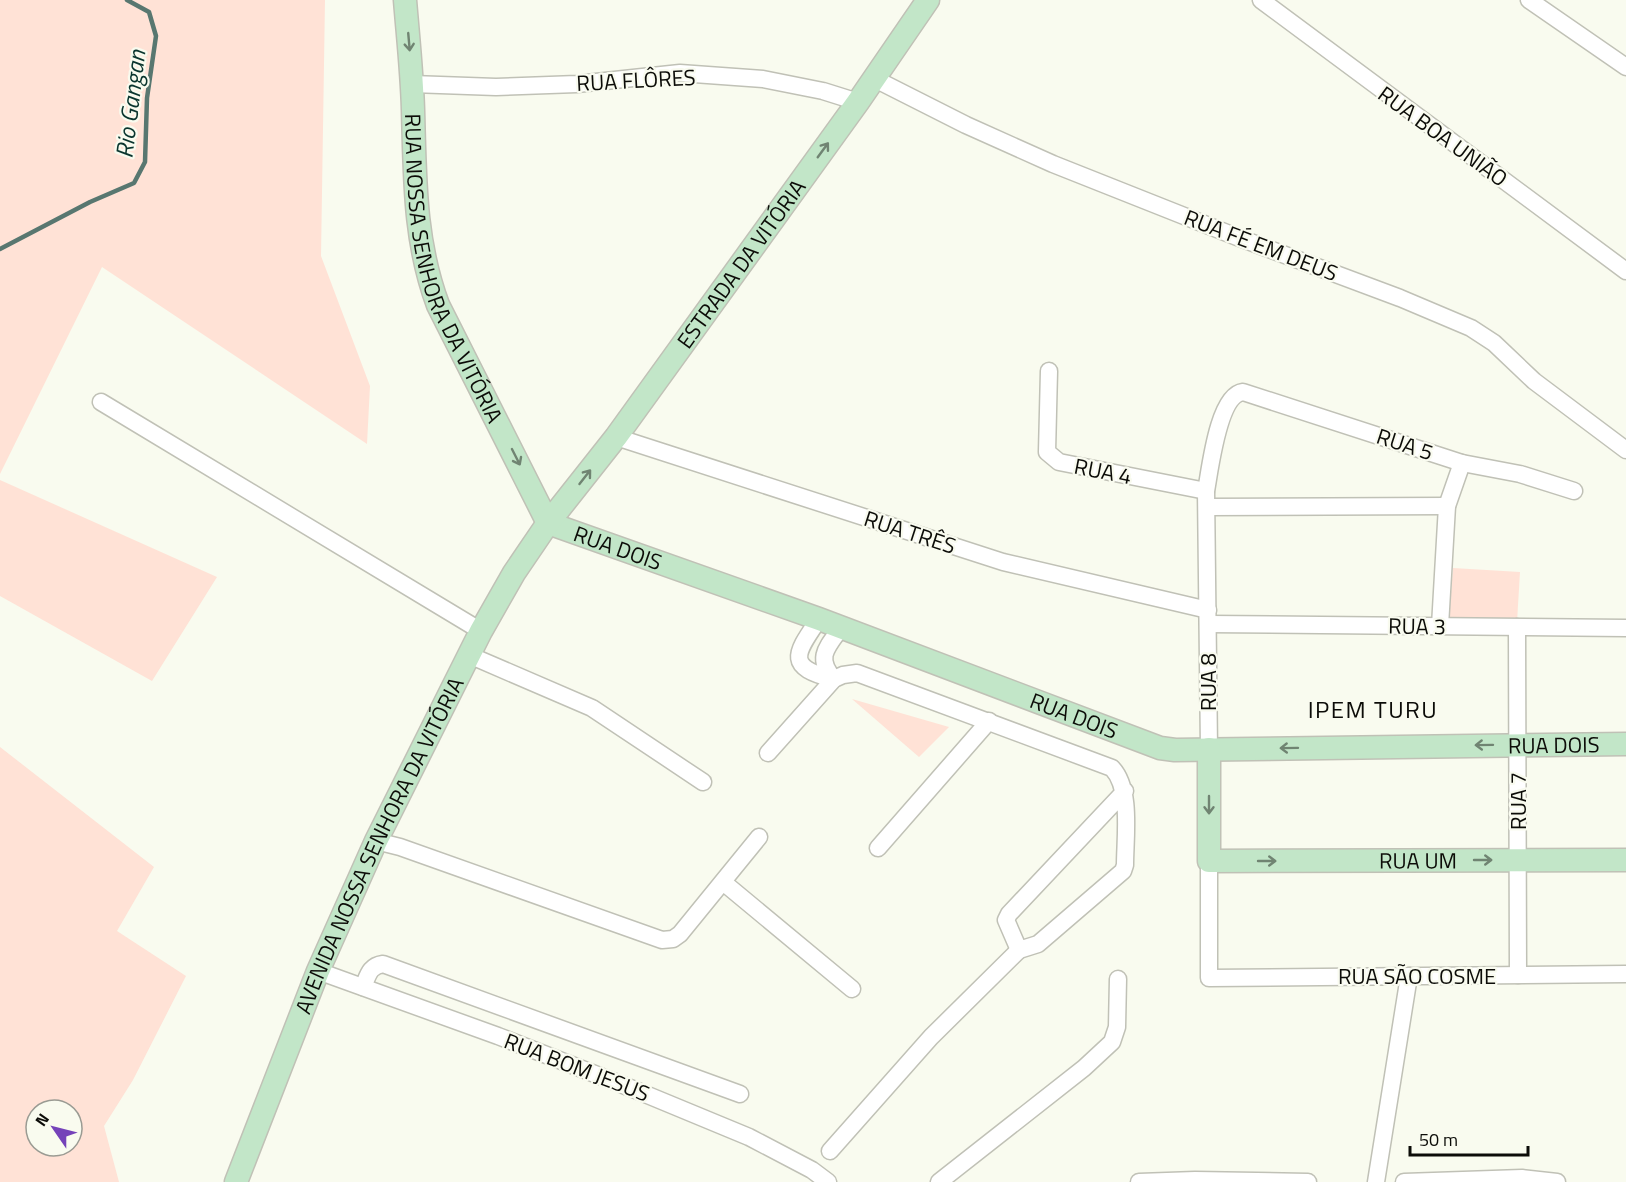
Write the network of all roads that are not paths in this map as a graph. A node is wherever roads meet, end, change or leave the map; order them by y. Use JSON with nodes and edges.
{"nodes":[{"id":1,"x":405,"y":0,"type":"edge"},
{"id":2,"x":928,"y":0,"type":"edge"},
{"id":3,"x":1261,"y":0,"type":"edge"},
{"id":4,"x":1529,"y":0,"type":"edge"},
{"id":5,"x":1626,"y":67,"type":"edge"},
{"id":6,"x":873,"y":78,"type":"junction"},
{"id":7,"x":412,"y":84,"type":"junction"},
{"id":8,"x":858,"y":102,"type":"junction"},
{"id":9,"x":1626,"y":271,"type":"edge"},
{"id":10,"x":1049,"y":371,"type":"dead end"},
{"id":11,"x":1237,"y":392,"type":"joint"},
{"id":12,"x":101,"y":402,"type":"dead end"},
{"id":13,"x":616,"y":437,"type":"junction"},
{"id":14,"x":1626,"y":450,"type":"edge"},
{"id":15,"x":1462,"y":463,"type":"junction"},
{"id":16,"x":1574,"y":491,"type":"dead end"},
{"id":17,"x":536,"y":495,"type":"junction"},
{"id":18,"x":1207,"y":499,"type":"junction"},
{"id":19,"x":567,"y":501,"type":"junction"},
{"id":20,"x":1447,"y":506,"type":"junction"},
{"id":21,"x":548,"y":523,"type":"junction"},
{"id":22,"x":1208,"y":617,"type":"junction"},
{"id":23,"x":819,"y":619,"type":"junction"},
{"id":24,"x":1440,"y":626,"type":"junction"},
{"id":25,"x":1517,"y":627,"type":"junction"},
{"id":26,"x":841,"y":628,"type":"junction"},
{"id":27,"x":1626,"y":628,"type":"edge"},
{"id":28,"x":481,"y":631,"type":"junction"},
{"id":29,"x":469,"y":655,"type":"junction"},
{"id":30,"x":834,"y":679,"type":"junction"},
{"id":31,"x":989,"y":721,"type":"junction"},
{"id":32,"x":1626,"y":744,"type":"edge"},
{"id":33,"x":1518,"y":745,"type":"junction"},
{"id":34,"x":1209,"y":749,"type":"junction"},
{"id":35,"x":768,"y":753,"type":"dead end"},
{"id":36,"x":703,"y":782,"type":"dead end"},
{"id":37,"x":1125,"y":791,"type":"junction"},
{"id":38,"x":759,"y":837,"type":"dead end"},
{"id":39,"x":376,"y":841,"type":"junction"},
{"id":40,"x":878,"y":848,"type":"dead end"},
{"id":41,"x":1518,"y":860,"type":"junction"},
{"id":42,"x":1626,"y":860,"type":"edge"},
{"id":43,"x":1209,"y":861,"type":"junction"},
{"id":44,"x":723,"y":882,"type":"junction"},
{"id":45,"x":1019,"y":950,"type":"junction"},
{"id":46,"x":318,"y":971,"type":"junction"},
{"id":47,"x":1626,"y":974,"type":"edge"},
{"id":48,"x":1518,"y":975,"type":"junction"},
{"id":49,"x":1409,"y":976,"type":"junction"},
{"id":50,"x":1209,"y":978,"type":"joint"},
{"id":51,"x":1118,"y":979,"type":"dead end"},
{"id":52,"x":363,"y":987,"type":"junction"},
{"id":53,"x":852,"y":989,"type":"dead end"},
{"id":54,"x":740,"y":1094,"type":"dead end"},
{"id":55,"x":830,"y":1151,"type":"dead end"},
{"id":56,"x":236,"y":1182,"type":"edge"},
{"id":57,"x":828,"y":1182,"type":"edge"},
{"id":58,"x":939,"y":1182,"type":"edge"},
{"id":59,"x":1139,"y":1182,"type":"edge"},
{"id":60,"x":1308,"y":1182,"type":"edge"},
{"id":61,"x":1376,"y":1182,"type":"edge"},
{"id":62,"x":1404,"y":1182,"type":"edge"},
{"id":63,"x":1557,"y":1182,"type":"edge"}],
"edges":[{"from":1,"to":7,"type":"main road","name":"RUA NOSSA SENHORA DA VITÓRIA","one_way":true},
{"from":2,"to":6,"type":"main road","name":"ESTRADA DA VITÓRIA"},
{"from":3,"to":9,"type":"street","name":"RUA BOA UNIÃO"},
{"from":4,"to":5,"type":"street"},
{"from":6,"to":8,"type":"main road","name":"ESTRADA DA VITÓRIA"},
{"from":6,"to":14,"type":"street","name":"RUA FÉ EM DEUS"},
{"from":7,"to":8,"type":"street","name":"RUA FLÔRES"},
{"from":7,"to":17,"type":"main road","name":"RUA NOSSA SENHORA DA VITÓRIA","one_way":true},
{"from":13,"to":8,"type":"main road","name":"ESTRADA DA VITÓRIA","one_way":true},
{"from":10,"to":18,"type":"street","name":"RUA 4"},
{"from":11,"to":15,"type":"street","name":"RUA 5"},
{"from":11,"to":18,"type":"street","name":"RUA 8"},
{"from":12,"to":28,"type":"street"},
{"from":19,"to":13,"type":"main road","name":"ESTRADA DA VITÓRIA","one_way":true},
{"from":13,"to":22,"type":"street","name":"RUA TRÊS"},
{"from":15,"to":16,"type":"street","name":"RUA 5"},
{"from":15,"to":20,"type":"street"},
{"from":17,"to":19,"type":"main road"},
{"from":17,"to":21,"type":"main road","name":"RUA NOSSA SENHORA DA VITÓRIA"},
{"from":18,"to":20,"type":"street","name":"RUA 4"},
{"from":18,"to":22,"type":"street","name":"RUA 8"},
{"from":19,"to":21,"type":"main road","name":"ESTRADA DA VITÓRIA"},
{"from":20,"to":24,"type":"street"},
{"from":21,"to":23,"type":"main road","name":"RUA DOIS"},
{"from":21,"to":28,"type":"main road","name":"AVENIDA NOSSA SENHORA DA VITÓRIA"},
{"from":22,"to":24,"type":"street","name":"RUA 3"},
{"from":22,"to":34,"type":"street","name":"RUA 8"},
{"from":23,"to":26,"type":"main road","name":"RUA DOIS"},
{"from":23,"to":30,"type":"street"},
{"from":24,"to":25,"type":"street","name":"RUA 3"},
{"from":25,"to":27,"type":"street","name":"RUA 3"},
{"from":25,"to":33,"type":"street","name":"RUA 7"},
{"from":26,"to":30,"type":"street"},
{"from":26,"to":34,"type":"main road","name":"RUA DOIS"},
{"from":28,"to":29,"type":"main road","name":"AVENIDA NOSSA SENHORA DA VITÓRIA"},
{"from":29,"to":36,"type":"street"},
{"from":29,"to":39,"type":"main road","name":"AVENIDA NOSSA SENHORA DA VITÓRIA"},
{"from":30,"to":31,"type":"street"},
{"from":30,"to":35,"type":"street"},
{"from":31,"to":37,"type":"street"},
{"from":31,"to":40,"type":"street"},
{"from":32,"to":33,"type":"main road","name":"RUA DOIS"},
{"from":33,"to":34,"type":"main road","name":"RUA DOIS","one_way":true},
{"from":33,"to":41,"type":"street","name":"RUA 7"},
{"from":34,"to":43,"type":"main road","name":"RUA 8","one_way":true},
{"from":37,"to":45,"type":"street"},
{"from":37,"to":45,"type":"street"},
{"from":38,"to":44,"type":"street"},
{"from":39,"to":44,"type":"street"},
{"from":39,"to":46,"type":"main road","name":"AVENIDA NOSSA SENHORA DA VITÓRIA"},
{"from":41,"to":42,"type":"main road","name":"RUA UM"},
{"from":43,"to":41,"type":"main road","name":"RUA UM","one_way":true},
{"from":41,"to":48,"type":"street","name":"RUA 7"},
{"from":43,"to":50,"type":"street","name":"RUA 8"},
{"from":44,"to":53,"type":"street"},
{"from":45,"to":55,"type":"street"},
{"from":46,"to":52,"type":"street","name":"RUA BOM JESUS"},
{"from":46,"to":56,"type":"main road","name":"AVENIDA NOSSA SENHORA DA VITÓRIA"},
{"from":47,"to":48,"type":"street","name":"RUA SÃO COSME"},
{"from":48,"to":49,"type":"street","name":"RUA SÃO COSME"},
{"from":49,"to":50,"type":"street","name":"RUA SÃO COSME"},
{"from":49,"to":61,"type":"street"},
{"from":51,"to":58,"type":"street"},
{"from":52,"to":54,"type":"street"},
{"from":52,"to":57,"type":"street","name":"RUA BOM JESUS"},
{"from":59,"to":60,"type":"street"},
{"from":62,"to":63,"type":"street"}]}
